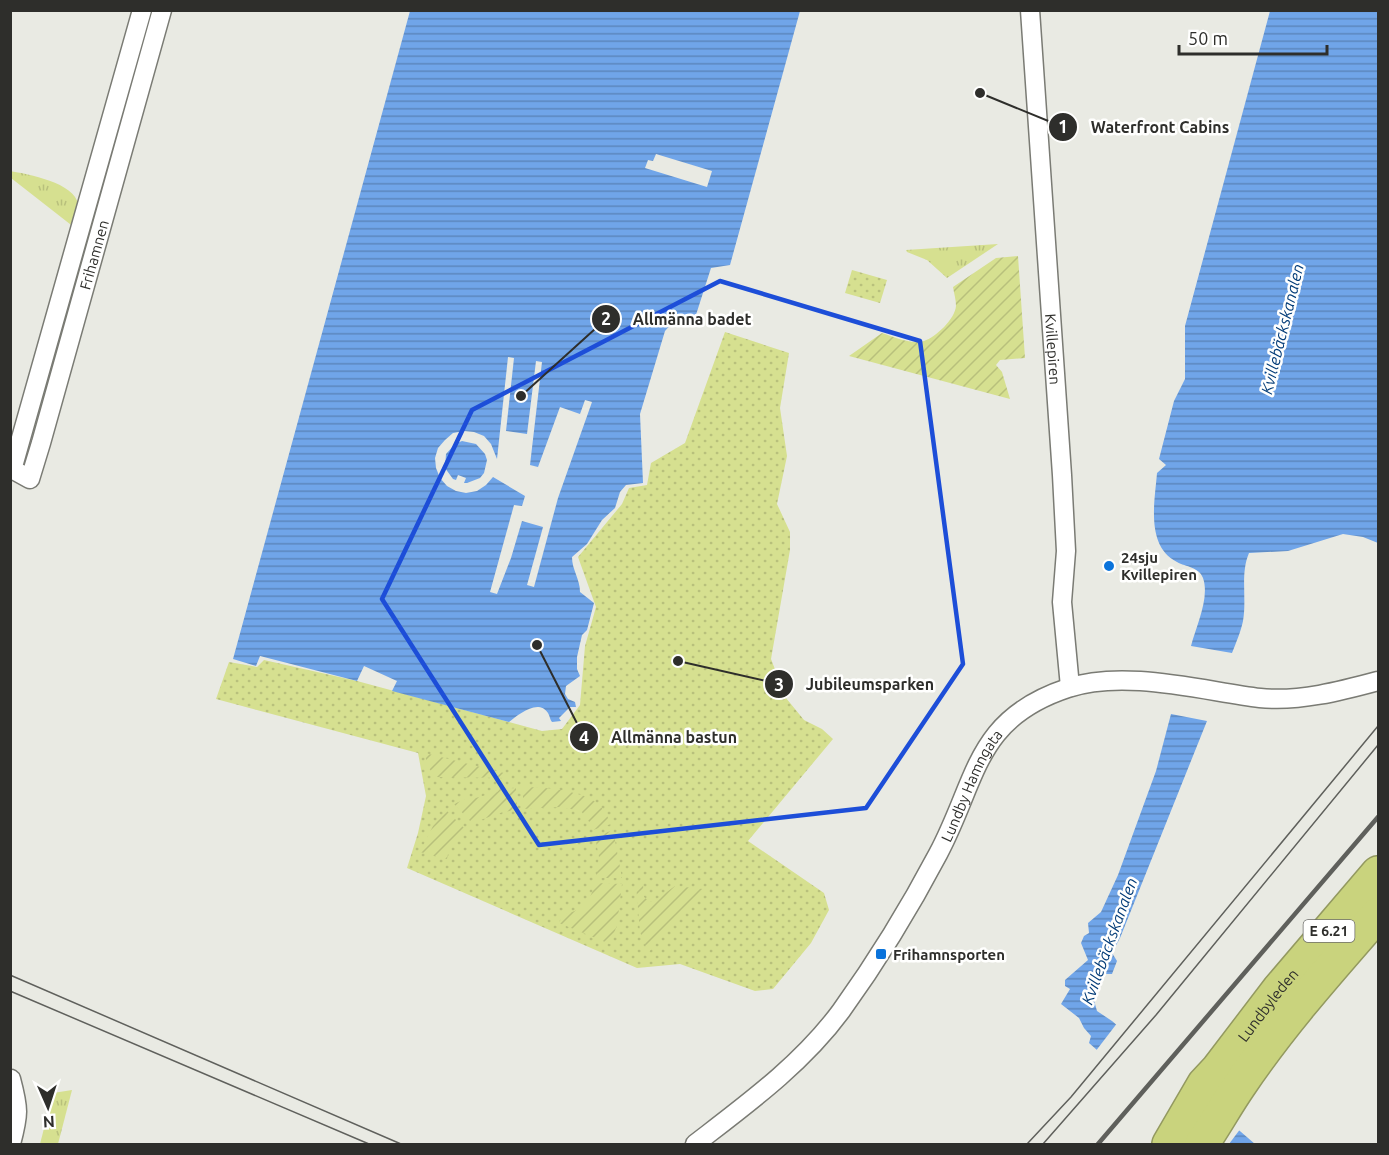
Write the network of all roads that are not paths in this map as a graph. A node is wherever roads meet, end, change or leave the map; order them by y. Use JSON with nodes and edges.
{"nodes":[{"id":1,"x":141,"y":10,"type":"edge"},
{"id":2,"x":162,"y":10,"type":"edge"},
{"id":3,"x":1030,"y":10,"type":"edge"},
{"id":4,"x":11,"y":469,"type":"edge"},
{"id":5,"x":1378,"y":681,"type":"edge"},
{"id":6,"x":1070,"y":687,"type":"junction"},
{"id":7,"x":1378,"y":873,"type":"edge"},
{"id":8,"x":1378,"y":914,"type":"edge"},
{"id":9,"x":10,"y":1078,"type":"edge"},
{"id":10,"x":1221,"y":1079,"type":"junction"},
{"id":11,"x":1169,"y":1139,"type":"edge"},
{"id":12,"x":11,"y":1144,"type":"edge"},
{"id":13,"x":695,"y":1144,"type":"edge"}],
"edges":[{"from":1,"to":4,"type":"street","name":"Frihamnen"},
{"from":2,"to":4,"type":"street","name":"Frihamnen"},
{"from":3,"to":6,"type":"street","name":"Kvillepiren"},
{"from":5,"to":6,"type":"street","name":"Lundby Hamngata"},
{"from":6,"to":13,"type":"street","name":"Lundby Hamngata"},
{"from":7,"to":10,"type":"highway","name":"Lundbyleden","number":"E 6.21"},
{"from":8,"to":10,"type":"highway","name":"Lundbyleden","number":"E 6.21"},
{"from":9,"to":12,"type":"street"},
{"from":10,"to":11,"type":"highway","name":"Lundbyleden","number":"E 6.21"}]}
